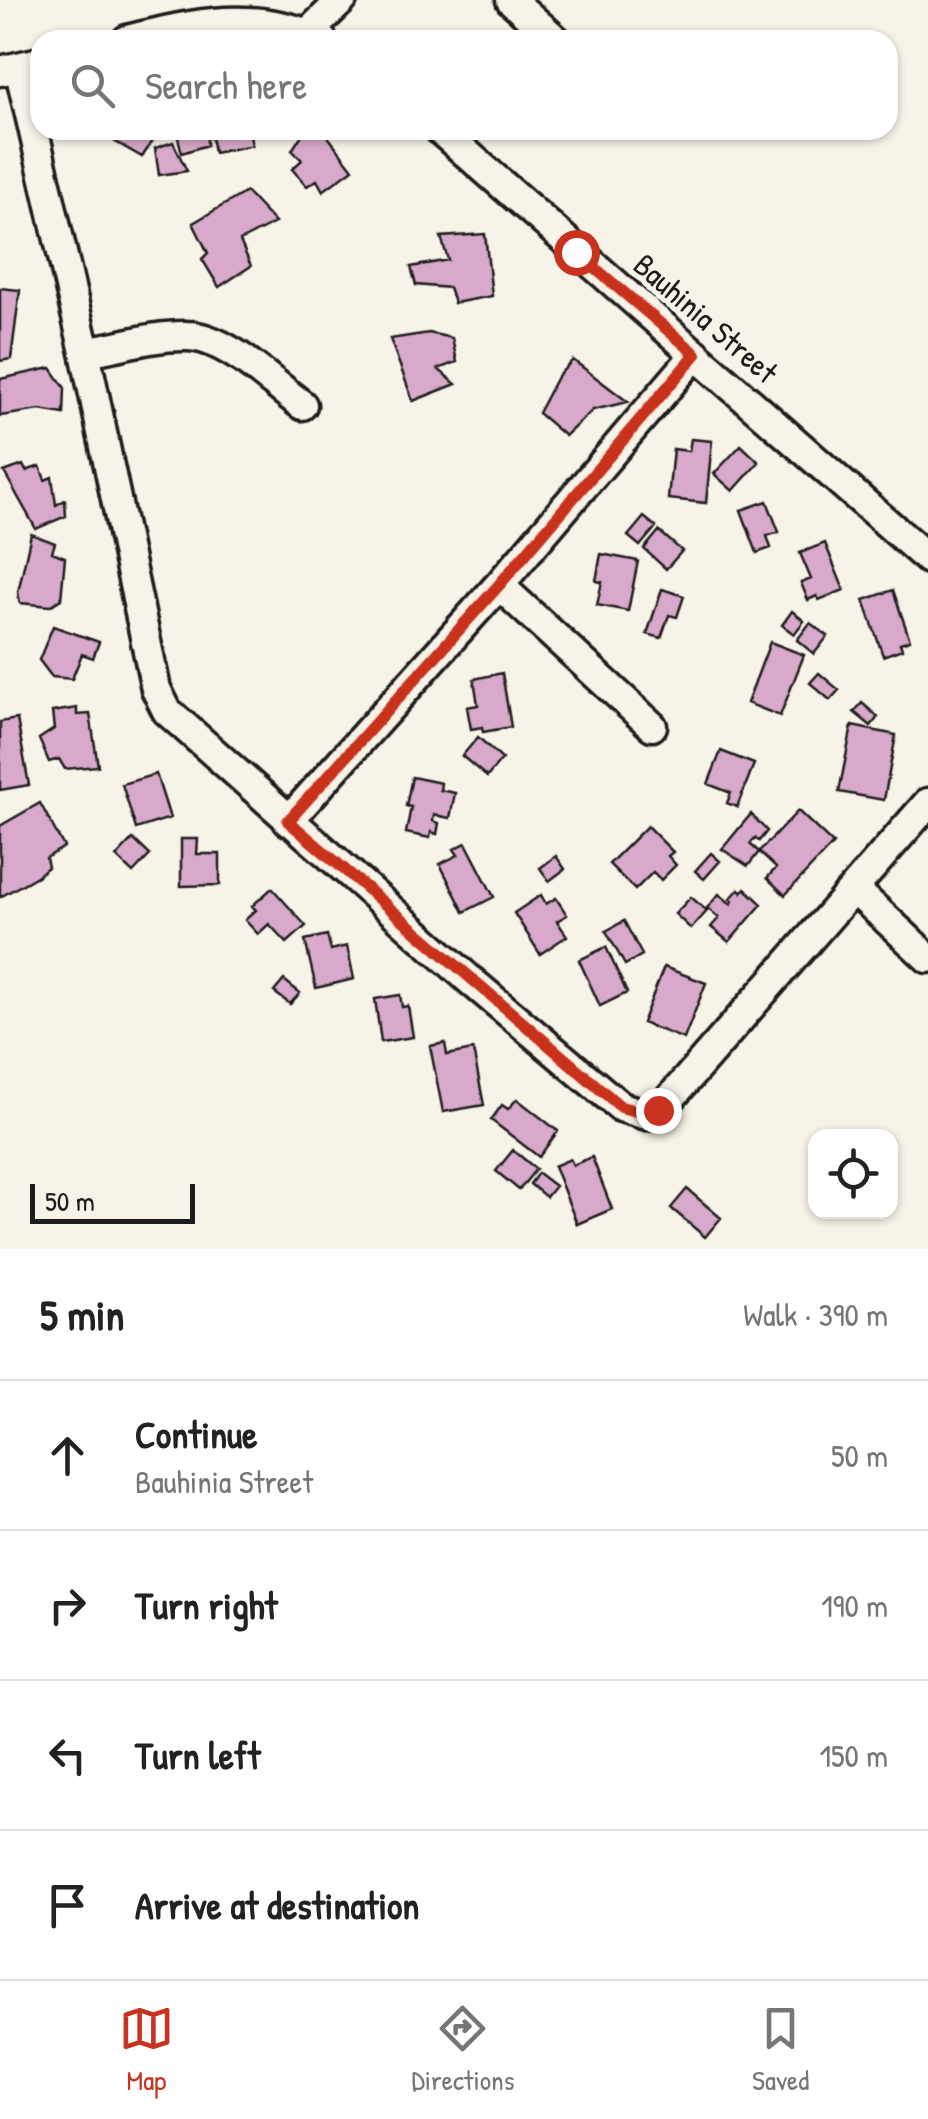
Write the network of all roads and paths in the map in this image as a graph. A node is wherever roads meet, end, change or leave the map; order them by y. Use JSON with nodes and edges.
{"nodes":[{"id":1,"x":342,"y":0,"type":"edge"},
{"id":2,"x":510,"y":0,"type":"edge"},
{"id":3,"x":167,"y":30,"type":"edge"},
{"id":4,"x":290,"y":30,"type":"edge"},
{"id":5,"x":320,"y":30,"type":"edge"},
{"id":6,"x":544,"y":30,"type":"edge"},
{"id":7,"x":20,"y":67,"type":"edge"},
{"id":8,"x":30,"y":111,"type":"edge"},
{"id":9,"x":37,"y":140,"type":"edge"},
{"id":10,"x":451,"y":140,"type":"edge"},
{"id":11,"x":85,"y":352,"type":"junction"},
{"id":12,"x":696,"y":354,"type":"junction"},
{"id":13,"x":302,"y":405,"type":"dead end"},
{"id":14,"x":928,"y":559,"type":"edge"},
{"id":15,"x":499,"y":585,"type":"junction"},
{"id":16,"x":652,"y":726,"type":"dead end"},
{"id":17,"x":928,"y":803,"type":"edge"},
{"id":18,"x":288,"y":821,"type":"junction"},
{"id":19,"x":854,"y":889,"type":"junction"},
{"id":20,"x":928,"y":958,"type":"edge"}],
"edges":[{"from":1,"to":5,"type":"street"},
{"from":2,"to":6,"type":"street"},
{"from":3,"to":4,"type":"street"},
{"from":7,"to":8,"type":"street"},
{"from":9,"to":11,"type":"street"},
{"from":10,"to":12,"type":"street","name":"Bauhinia Street"},
{"from":11,"to":13,"type":"street"},
{"from":11,"to":18,"type":"street"},
{"from":12,"to":14,"type":"street","name":"Bauhinia Street"},
{"from":12,"to":15,"type":"street"},
{"from":15,"to":16,"type":"street"},
{"from":15,"to":18,"type":"street"},
{"from":17,"to":19,"type":"street"},
{"from":18,"to":19,"type":"street"},
{"from":19,"to":20,"type":"street"}]}
